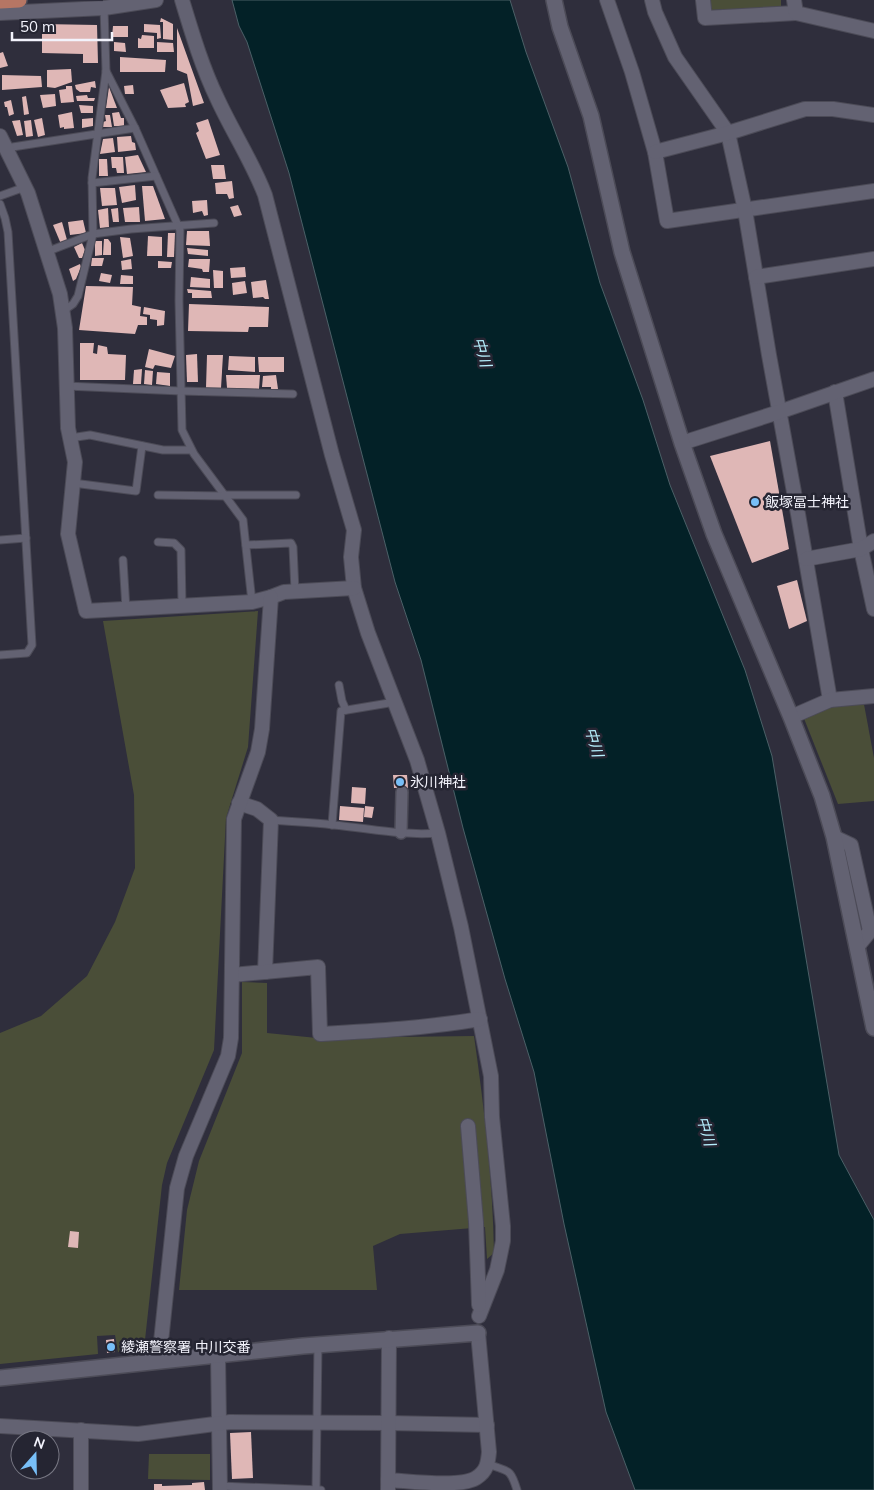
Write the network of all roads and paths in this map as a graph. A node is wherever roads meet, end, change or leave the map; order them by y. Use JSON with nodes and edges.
{"nodes":[{"id":1,"x":19,"y":0,"type":"edge"},
{"id":2,"x":156,"y":0,"type":"edge"},
{"id":3,"x":182,"y":0,"type":"edge"},
{"id":4,"x":554,"y":0,"type":"edge"},
{"id":5,"x":607,"y":0,"type":"edge"},
{"id":6,"x":652,"y":0,"type":"edge"},
{"id":7,"x":703,"y":0,"type":"edge"},
{"id":8,"x":0,"y":1,"type":"edge"},
{"id":9,"x":795,"y":7,"type":"edge"},
{"id":10,"x":104,"y":8,"type":"junction"},
{"id":11,"x":0,"y":13,"type":"edge"},
{"id":12,"x":874,"y":31,"type":"edge"},
{"id":13,"x":106,"y":71,"type":"junction"},
{"id":14,"x":874,"y":115,"type":"edge"},
{"id":15,"x":135,"y":128,"type":"junction"},
{"id":16,"x":97,"y":133,"type":"junction"},
{"id":17,"x":728,"y":133,"type":"junction"},
{"id":18,"x":3,"y":142,"type":"edge"},
{"id":19,"x":654,"y":152,"type":"junction"},
{"id":20,"x":156,"y":176,"type":"junction"},
{"id":21,"x":92,"y":183,"type":"junction"},
{"id":22,"x":25,"y":187,"type":"junction"},
{"id":23,"x":874,"y":191,"type":"edge"},
{"id":24,"x":0,"y":196,"type":"edge"},
{"id":25,"x":0,"y":204,"type":"edge"},
{"id":26,"x":745,"y":210,"type":"junction"},
{"id":27,"x":214,"y":223,"type":"dead end"},
{"id":28,"x":178,"y":225,"type":"junction"},
{"id":29,"x":93,"y":234,"type":"junction"},
{"id":30,"x":46,"y":252,"type":"junction"},
{"id":31,"x":874,"y":259,"type":"edge"},
{"id":32,"x":756,"y":277,"type":"junction"},
{"id":33,"x":64,"y":311,"type":"junction"},
{"id":34,"x":874,"y":379,"type":"edge"},
{"id":35,"x":66,"y":386,"type":"junction"},
{"id":36,"x":181,"y":391,"type":"junction"},
{"id":37,"x":835,"y":392,"type":"junction"},
{"id":38,"x":294,"y":394,"type":"dead end"},
{"id":39,"x":779,"y":412,"type":"junction"},
{"id":40,"x":70,"y":438,"type":"junction"},
{"id":41,"x":682,"y":443,"type":"junction"},
{"id":42,"x":142,"y":446,"type":"junction"},
{"id":43,"x":191,"y":450,"type":"junction"},
{"id":44,"x":73,"y":483,"type":"junction"},
{"id":45,"x":158,"y":495,"type":"dead end"},
{"id":46,"x":225,"y":495,"type":"junction"},
{"id":47,"x":296,"y":495,"type":"dead end"},
{"id":48,"x":26,"y":538,"type":"junction"},
{"id":49,"x":0,"y":540,"type":"edge"},
{"id":50,"x":874,"y":541,"type":"edge"},
{"id":51,"x":158,"y":542,"type":"dead end"},
{"id":52,"x":246,"y":545,"type":"junction"},
{"id":53,"x":861,"y":549,"type":"junction"},
{"id":54,"x":806,"y":559,"type":"junction"},
{"id":55,"x":123,"y":560,"type":"dead end"},
{"id":56,"x":354,"y":588,"type":"junction"},
{"id":57,"x":295,"y":591,"type":"junction"},
{"id":58,"x":271,"y":597,"type":"junction"},
{"id":59,"x":252,"y":602,"type":"junction"},
{"id":60,"x":182,"y":605,"type":"junction"},
{"id":61,"x":126,"y":608,"type":"junction"},
{"id":62,"x":874,"y":609,"type":"edge"},
{"id":63,"x":0,"y":655,"type":"edge"},
{"id":64,"x":339,"y":685,"type":"dead end"},
{"id":65,"x":874,"y":696,"type":"edge"},
{"id":66,"x":830,"y":700,"type":"junction"},
{"id":67,"x":395,"y":702,"type":"junction"},
{"id":68,"x":346,"y":710,"type":"junction"},
{"id":69,"x":792,"y":717,"type":"junction"},
{"id":70,"x":402,"y":792,"type":"dead end"},
{"id":71,"x":239,"y":803,"type":"junction"},
{"id":72,"x":271,"y":820,"type":"junction"},
{"id":73,"x":332,"y":824,"type":"junction"},
{"id":74,"x":401,"y":833,"type":"junction"},
{"id":75,"x":438,"y":833,"type":"junction"},
{"id":76,"x":834,"y":838,"type":"junction"},
{"id":77,"x":868,"y":888,"type":"edge"},
{"id":78,"x":857,"y":947,"type":"junction"},
{"id":79,"x":266,"y":972,"type":"junction"},
{"id":80,"x":232,"y":975,"type":"junction"},
{"id":81,"x":480,"y":1019,"type":"junction"},
{"id":82,"x":874,"y":1028,"type":"edge"},
{"id":83,"x":468,"y":1126,"type":"dead end"},
{"id":84,"x":479,"y":1325,"type":"junction"},
{"id":85,"x":389,"y":1338,"type":"junction"},
{"id":86,"x":318,"y":1344,"type":"junction"},
{"id":87,"x":218,"y":1354,"type":"junction"},
{"id":88,"x":159,"y":1361,"type":"junction"},
{"id":89,"x":0,"y":1378,"type":"edge"},
{"id":90,"x":317,"y":1422,"type":"junction"},
{"id":91,"x":218,"y":1423,"type":"junction"},
{"id":92,"x":388,"y":1423,"type":"junction"},
{"id":93,"x":487,"y":1425,"type":"junction"},
{"id":94,"x":0,"y":1426,"type":"edge"},
{"id":95,"x":80,"y":1430,"type":"junction"},
{"id":96,"x":488,"y":1464,"type":"junction"},
{"id":97,"x":388,"y":1485,"type":"edge"},
{"id":98,"x":461,"y":1487,"type":"edge"},
{"id":99,"x":220,"y":1488,"type":"edge"},
{"id":100,"x":81,"y":1490,"type":"edge"},
{"id":101,"x":316,"y":1490,"type":"edge"},
{"id":102,"x":321,"y":1490,"type":"edge"},
{"id":103,"x":517,"y":1490,"type":"edge"}],
"edges":[{"from":1,"to":8,"type":"main road"},
{"from":2,"to":10,"type":"street"},
{"from":3,"to":56,"type":"street"},
{"from":4,"to":41,"type":"street"},
{"from":5,"to":19,"type":"street"},
{"from":6,"to":17,"type":"street"},
{"from":7,"to":9,"type":"street"},
{"from":9,"to":12,"type":"street"},
{"from":10,"to":11,"type":"street"},
{"from":10,"to":13,"type":"lane"},
{"from":13,"to":15,"type":"lane"},
{"from":13,"to":16,"type":"lane"},
{"from":14,"to":17,"type":"street"},
{"from":15,"to":16,"type":"lane"},
{"from":15,"to":20,"type":"lane"},
{"from":16,"to":18,"type":"lane"},
{"from":16,"to":21,"type":"lane"},
{"from":17,"to":19,"type":"street"},
{"from":17,"to":26,"type":"street"},
{"from":18,"to":22,"type":"street"},
{"from":19,"to":26,"type":"street"},
{"from":20,"to":21,"type":"lane"},
{"from":20,"to":28,"type":"lane"},
{"from":21,"to":29,"type":"lane"},
{"from":22,"to":24,"type":"lane"},
{"from":22,"to":30,"type":"street"},
{"from":23,"to":26,"type":"street"},
{"from":25,"to":48,"type":"lane"},
{"from":26,"to":32,"type":"street"},
{"from":27,"to":28,"type":"lane"},
{"from":28,"to":29,"type":"lane"},
{"from":28,"to":36,"type":"lane"},
{"from":29,"to":30,"type":"lane"},
{"from":29,"to":33,"type":"lane"},
{"from":30,"to":33,"type":"street"},
{"from":31,"to":32,"type":"street"},
{"from":32,"to":39,"type":"street"},
{"from":33,"to":35,"type":"street"},
{"from":34,"to":37,"type":"street"},
{"from":35,"to":36,"type":"lane"},
{"from":35,"to":40,"type":"street"},
{"from":36,"to":38,"type":"lane"},
{"from":36,"to":43,"type":"lane"},
{"from":37,"to":39,"type":"street"},
{"from":37,"to":53,"type":"street"},
{"from":39,"to":41,"type":"street"},
{"from":39,"to":54,"type":"street"},
{"from":40,"to":42,"type":"lane"},
{"from":40,"to":44,"type":"street"},
{"from":41,"to":69,"type":"street"},
{"from":42,"to":43,"type":"lane"},
{"from":42,"to":44,"type":"lane"},
{"from":43,"to":46,"type":"lane"},
{"from":44,"to":61,"type":"street"},
{"from":45,"to":46,"type":"lane"},
{"from":46,"to":47,"type":"lane"},
{"from":46,"to":52,"type":"lane"},
{"from":48,"to":49,"type":"lane"},
{"from":48,"to":63,"type":"lane"},
{"from":50,"to":53,"type":"street"},
{"from":51,"to":60,"type":"lane"},
{"from":52,"to":57,"type":"lane"},
{"from":52,"to":59,"type":"lane"},
{"from":53,"to":54,"type":"street"},
{"from":53,"to":62,"type":"street"},
{"from":54,"to":66,"type":"street"},
{"from":55,"to":61,"type":"lane"},
{"from":56,"to":57,"type":"street"},
{"from":56,"to":67,"type":"street"},
{"from":57,"to":58,"type":"street"},
{"from":58,"to":59,"type":"street"},
{"from":58,"to":71,"type":"street"},
{"from":59,"to":60,"type":"street"},
{"from":60,"to":61,"type":"street"},
{"from":64,"to":68,"type":"lane"},
{"from":65,"to":66,"type":"street"},
{"from":66,"to":69,"type":"street"},
{"from":67,"to":68,"type":"lane"},
{"from":67,"to":75,"type":"street"},
{"from":68,"to":73,"type":"lane"},
{"from":69,"to":76,"type":"street"},
{"from":70,"to":74,"type":"street"},
{"from":71,"to":72,"type":"street"},
{"from":71,"to":80,"type":"street"},
{"from":72,"to":73,"type":"lane"},
{"from":72,"to":79,"type":"street"},
{"from":73,"to":74,"type":"lane"},
{"from":74,"to":75,"type":"lane"},
{"from":75,"to":81,"type":"street"},
{"from":76,"to":77,"type":"street"},
{"from":76,"to":78,"type":"street"},
{"from":77,"to":78,"type":"street"},
{"from":78,"to":82,"type":"street"},
{"from":79,"to":80,"type":"street"},
{"from":79,"to":81,"type":"street"},
{"from":80,"to":88,"type":"street"},
{"from":81,"to":84,"type":"street"},
{"from":83,"to":84,"type":"street"},
{"from":84,"to":85,"type":"street"},
{"from":84,"to":93,"type":"street"},
{"from":85,"to":86,"type":"street"},
{"from":85,"to":92,"type":"street"},
{"from":86,"to":87,"type":"street"},
{"from":86,"to":90,"type":"lane"},
{"from":87,"to":88,"type":"street"},
{"from":87,"to":91,"type":"street"},
{"from":88,"to":89,"type":"street"},
{"from":90,"to":91,"type":"street"},
{"from":90,"to":92,"type":"street"},
{"from":90,"to":101,"type":"lane"},
{"from":91,"to":95,"type":"street"},
{"from":91,"to":99,"type":"street"},
{"from":92,"to":93,"type":"street"},
{"from":92,"to":97,"type":"street"},
{"from":93,"to":96,"type":"street"},
{"from":94,"to":95,"type":"street"},
{"from":95,"to":100,"type":"street"},
{"from":96,"to":98,"type":"street"},
{"from":96,"to":103,"type":"lane"},
{"from":97,"to":98,"type":"street"},
{"from":99,"to":101,"type":"lane"},
{"from":101,"to":102,"type":"lane"}]}
